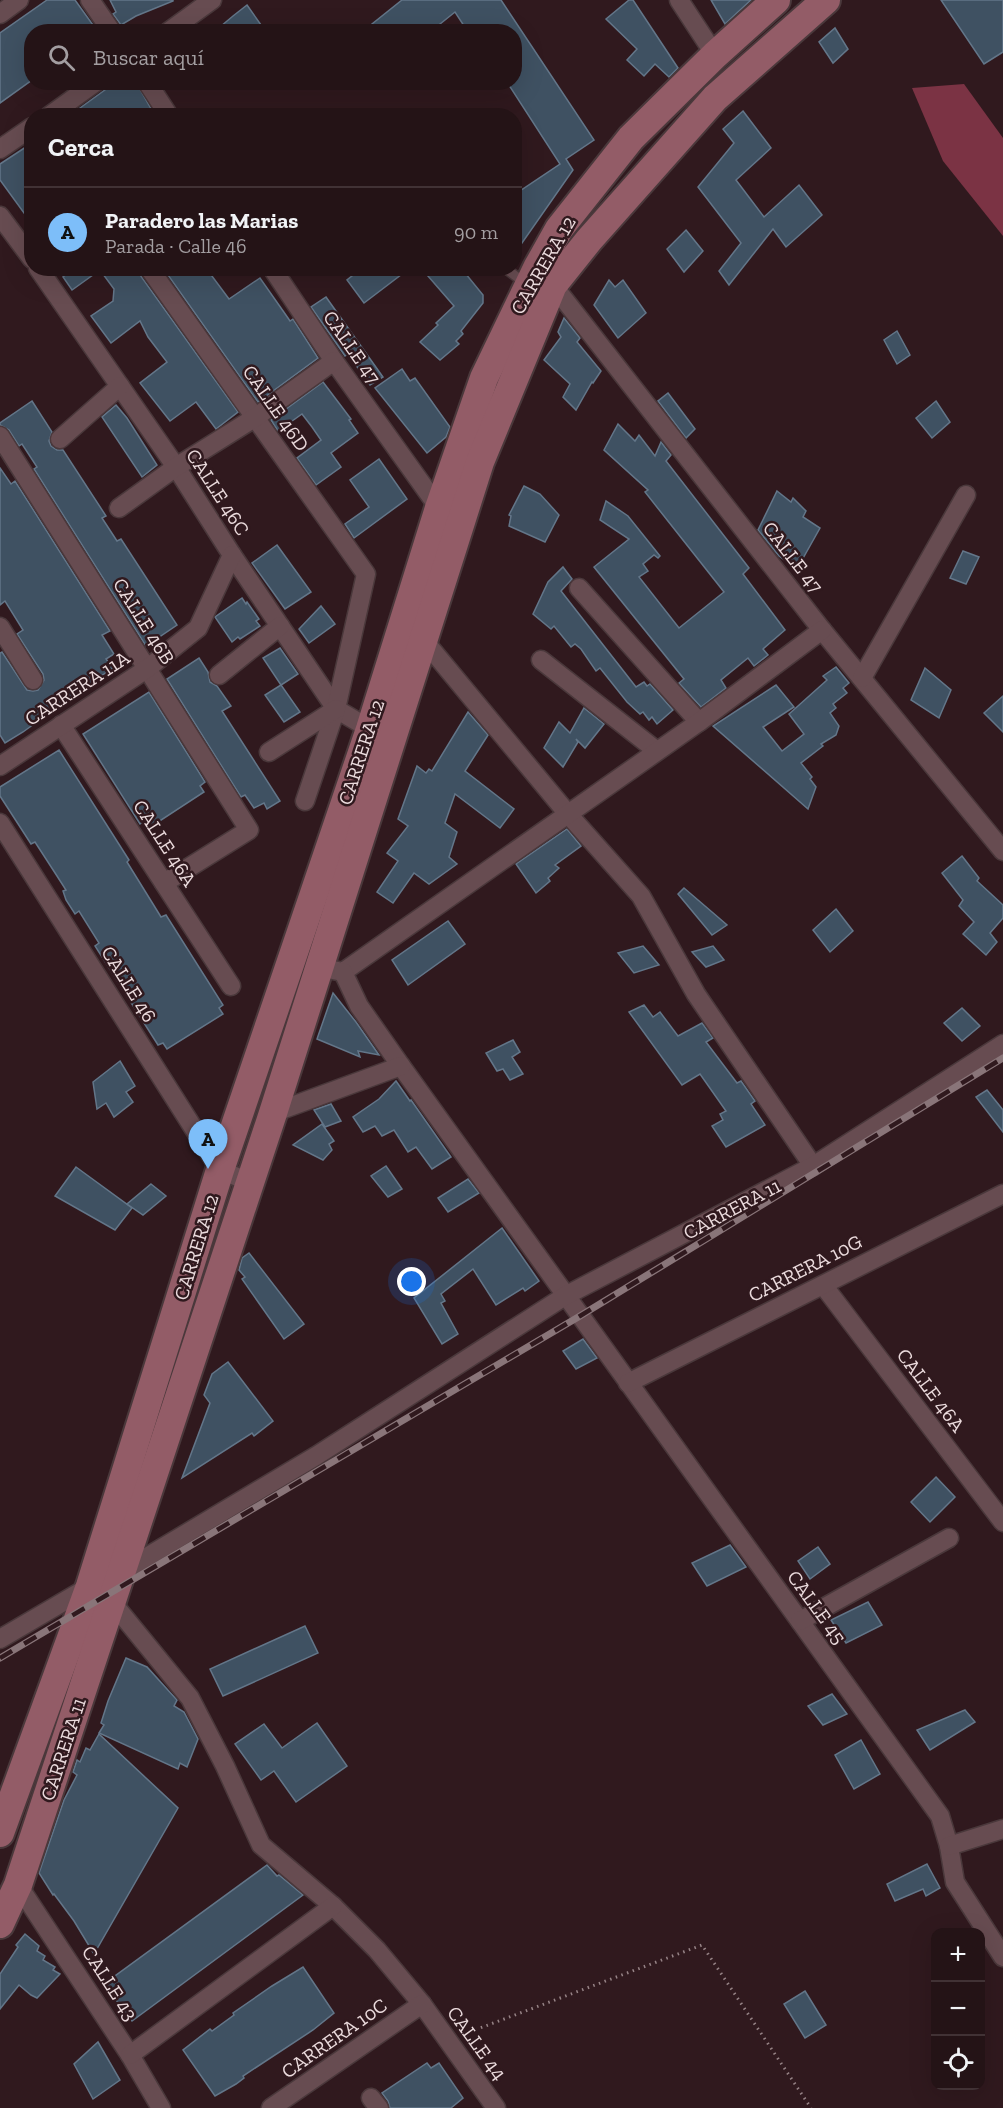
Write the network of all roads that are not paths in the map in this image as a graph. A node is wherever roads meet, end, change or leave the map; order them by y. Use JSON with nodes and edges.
{"nodes":[{"id":1,"x":19,"y":0,"type":"edge"},
{"id":2,"x":90,"y":0,"type":"edge"},
{"id":3,"x":212,"y":0,"type":"edge"},
{"id":4,"x":679,"y":0,"type":"edge"},
{"id":5,"x":776,"y":0,"type":"edge"},
{"id":6,"x":826,"y":0,"type":"edge"},
{"id":7,"x":0,"y":14,"type":"edge"},
{"id":8,"x":106,"y":24,"type":"edge"},
{"id":9,"x":179,"y":24,"type":"edge"},
{"id":10,"x":715,"y":55,"type":"junction"},
{"id":11,"x":85,"y":90,"type":"edge"},
{"id":12,"x":152,"y":90,"type":"edge"},
{"id":13,"x":60,"y":108,"type":"edge"},
{"id":14,"x":164,"y":108,"type":"edge"},
{"id":15,"x":24,"y":132,"type":"edge"},
{"id":16,"x":0,"y":149,"type":"edge"},
{"id":17,"x":0,"y":216,"type":"edge"},
{"id":18,"x":24,"y":248,"type":"edge"},
{"id":19,"x":44,"y":276,"type":"edge"},
{"id":20,"x":155,"y":276,"type":"edge"},
{"id":21,"x":277,"y":276,"type":"edge"},
{"id":22,"x":522,"y":276,"type":"edge"},
{"id":23,"x":541,"y":285,"type":"junction"},
{"id":24,"x":334,"y":361,"type":"junction"},
{"id":25,"x":120,"y":386,"type":"junction"},
{"id":26,"x":256,"y":417,"type":"junction"},
{"id":27,"x":0,"y":436,"type":"edge"},
{"id":28,"x":60,"y":439,"type":"dead end"},
{"id":29,"x":176,"y":466,"type":"junction"},
{"id":30,"x":966,"y":495,"type":"dead end"},
{"id":31,"x":119,"y":508,"type":"dead end"},
{"id":32,"x":439,"y":508,"type":"junction"},
{"id":33,"x":232,"y":555,"type":"junction"},
{"id":34,"x":579,"y":588,"type":"dead end"},
{"id":35,"x":280,"y":626,"type":"junction"},
{"id":36,"x":0,"y":627,"type":"edge"},
{"id":37,"x":822,"y":630,"type":"junction"},
{"id":38,"x":422,"y":638,"type":"junction"},
{"id":39,"x":541,"y":660,"type":"dead end"},
{"id":40,"x":148,"y":668,"type":"junction"},
{"id":41,"x":219,"y":675,"type":"dead end"},
{"id":42,"x":862,"y":678,"type":"junction"},
{"id":43,"x":33,"y":680,"type":"dead end"},
{"id":44,"x":336,"y":709,"type":"junction"},
{"id":45,"x":699,"y":722,"type":"junction"},
{"id":46,"x":61,"y":725,"type":"junction"},
{"id":47,"x":370,"y":729,"type":"junction"},
{"id":48,"x":657,"y":751,"type":"junction"},
{"id":49,"x":268,"y":752,"type":"dead end"},
{"id":50,"x":0,"y":766,"type":"edge"},
{"id":51,"x":306,"y":801,"type":"dead end"},
{"id":52,"x":568,"y":814,"type":"junction"},
{"id":53,"x":0,"y":823,"type":"edge"},
{"id":54,"x":1003,"y":851,"type":"edge"},
{"id":55,"x":164,"y":883,"type":"junction"},
{"id":56,"x":331,"y":969,"type":"junction"},
{"id":57,"x":231,"y":986,"type":"dead end"},
{"id":58,"x":1003,"y":1044,"type":"edge"},
{"id":59,"x":401,"y":1066,"type":"junction"},
{"id":60,"x":273,"y":1113,"type":"junction"},
{"id":61,"x":813,"y":1166,"type":"junction"},
{"id":62,"x":220,"y":1170,"type":"junction"},
{"id":63,"x":250,"y":1182,"type":"junction"},
{"id":64,"x":1003,"y":1194,"type":"edge"},
{"id":65,"x":823,"y":1285,"type":"junction"},
{"id":66,"x":565,"y":1296,"type":"junction"},
{"id":67,"x":628,"y":1383,"type":"junction"},
{"id":68,"x":1003,"y":1522,"type":"edge"},
{"id":69,"x":949,"y":1538,"type":"dead end"},
{"id":70,"x":121,"y":1572,"type":"junction"},
{"id":71,"x":101,"y":1594,"type":"junction"},
{"id":72,"x":800,"y":1621,"type":"junction"},
{"id":73,"x":0,"y":1639,"type":"edge"},
{"id":74,"x":1003,"y":1829,"type":"edge"},
{"id":75,"x":0,"y":1833,"type":"edge"},
{"id":76,"x":949,"y":1846,"type":"junction"},
{"id":77,"x":18,"y":1885,"type":"junction"},
{"id":78,"x":333,"y":1906,"type":"junction"},
{"id":79,"x":0,"y":1924,"type":"edge"},
{"id":80,"x":1003,"y":1958,"type":"edge"},
{"id":81,"x":422,"y":2004,"type":"junction"},
{"id":82,"x":130,"y":2055,"type":"junction"},
{"id":83,"x":161,"y":2108,"type":"edge"},
{"id":84,"x":271,"y":2108,"type":"edge"},
{"id":85,"x":495,"y":2108,"type":"edge"}],
"edges":[{"from":1,"to":7,"type":"street"},
{"from":2,"to":8,"type":"street"},
{"from":3,"to":9,"type":"street"},
{"from":4,"to":10,"type":"street"},
{"from":5,"to":10,"type":"main road","name":"CARRERA 12"},
{"from":6,"to":23,"type":"main road","name":"CARRERA 12"},
{"from":10,"to":23,"type":"main road","name":"CARRERA 12"},
{"from":11,"to":13,"type":"street"},
{"from":12,"to":14,"type":"street"},
{"from":15,"to":16,"type":"street"},
{"from":17,"to":18,"type":"street"},
{"from":19,"to":25,"type":"street","name":"CALLE 46C"},
{"from":20,"to":26,"type":"street","name":"CALLE 46D"},
{"from":21,"to":24,"type":"street","name":"CALLE 47"},
{"from":22,"to":23,"type":"lane"},
{"from":23,"to":32,"type":"main road","name":"CARRERA 12"},
{"from":23,"to":37,"type":"street","name":"CALLE 47"},
{"from":23,"to":38,"type":"main road","name":"CARRERA 12"},
{"from":24,"to":26,"type":"street"},
{"from":24,"to":32,"type":"street","name":"CALLE 47"},
{"from":25,"to":28,"type":"street"},
{"from":25,"to":29,"type":"street","name":"CALLE 46C"},
{"from":26,"to":29,"type":"street"},
{"from":26,"to":44,"type":"street","name":"CALLE 46D"},
{"from":27,"to":40,"type":"street","name":"CALLE 46B"},
{"from":29,"to":31,"type":"street"},
{"from":29,"to":33,"type":"street","name":"CALLE 46C"},
{"from":30,"to":42,"type":"street"},
{"from":32,"to":47,"type":"main road","name":"CARRERA 12"},
{"from":33,"to":35,"type":"street","name":"CALLE 46C"},
{"from":33,"to":40,"type":"street","name":"CARRERA 11A"},
{"from":34,"to":45,"type":"street"},
{"from":35,"to":41,"type":"street"},
{"from":35,"to":44,"type":"street","name":"CALLE 46C"},
{"from":36,"to":43,"type":"street"},
{"from":37,"to":42,"type":"street","name":"CALLE 47"},
{"from":37,"to":45,"type":"street"},
{"from":38,"to":52,"type":"street"},
{"from":38,"to":56,"type":"main road","name":"CARRERA 12"},
{"from":39,"to":48,"type":"street"},
{"from":40,"to":46,"type":"street","name":"CARRERA 11A"},
{"from":40,"to":55,"type":"street","name":"CALLE 46B"},
{"from":42,"to":54,"type":"street","name":"CALLE 47"},
{"from":44,"to":47,"type":"street","name":"CALLE 46C"},
{"from":44,"to":49,"type":"street"},
{"from":44,"to":51,"type":"street"},
{"from":45,"to":48,"type":"street"},
{"from":46,"to":50,"type":"street","name":"CARRERA 11A"},
{"from":46,"to":55,"type":"street","name":"CALLE 46A"},
{"from":47,"to":62,"type":"main road","name":"CARRERA 12"},
{"from":48,"to":52,"type":"street"},
{"from":52,"to":56,"type":"street"},
{"from":52,"to":61,"type":"street"},
{"from":53,"to":62,"type":"street","name":"CALLE 46"},
{"from":55,"to":57,"type":"street","name":"CALLE 46A"},
{"from":56,"to":59,"type":"street","name":"CALLE 45"},
{"from":56,"to":60,"type":"main road","name":"CARRERA 12"},
{"from":58,"to":61,"type":"street","name":"CARRERA 11"},
{"from":59,"to":60,"type":"street"},
{"from":59,"to":66,"type":"street","name":"CALLE 45"},
{"from":60,"to":63,"type":"main road","name":"CARRERA 12"},
{"from":61,"to":66,"type":"street","name":"CARRERA 11"},
{"from":62,"to":63,"type":"street"},
{"from":62,"to":71,"type":"main road","name":"CARRERA 12"},
{"from":63,"to":70,"type":"main road","name":"CARRERA 12"},
{"from":64,"to":65,"type":"street","name":"CARRERA 10G"},
{"from":65,"to":67,"type":"street","name":"CARRERA 10G"},
{"from":65,"to":68,"type":"street","name":"CALLE 46A"},
{"from":66,"to":67,"type":"street","name":"CALLE 45"},
{"from":66,"to":70,"type":"street","name":"CARRERA 11"},
{"from":67,"to":72,"type":"street","name":"CALLE 45"},
{"from":69,"to":72,"type":"street"},
{"from":70,"to":71,"type":"main road","name":"CARRERA 11"},
{"from":71,"to":73,"type":"street"},
{"from":71,"to":75,"type":"main road","name":"CARRERA 11"},
{"from":71,"to":77,"type":"main road","name":"CARRERA 11"},
{"from":71,"to":78,"type":"street","name":"CALLE 44"},
{"from":72,"to":76,"type":"street","name":"CALLE 45"},
{"from":74,"to":76,"type":"street"},
{"from":76,"to":80,"type":"street","name":"CALLE 45"},
{"from":77,"to":79,"type":"main road","name":"CARRERA 11"},
{"from":77,"to":82,"type":"street","name":"CALLE 43"},
{"from":78,"to":81,"type":"street","name":"CALLE 44"},
{"from":78,"to":82,"type":"street"},
{"from":81,"to":84,"type":"street","name":"CARRERA 10C"},
{"from":81,"to":85,"type":"street","name":"CALLE 44"},
{"from":82,"to":83,"type":"street","name":"CALLE 43"}]}
